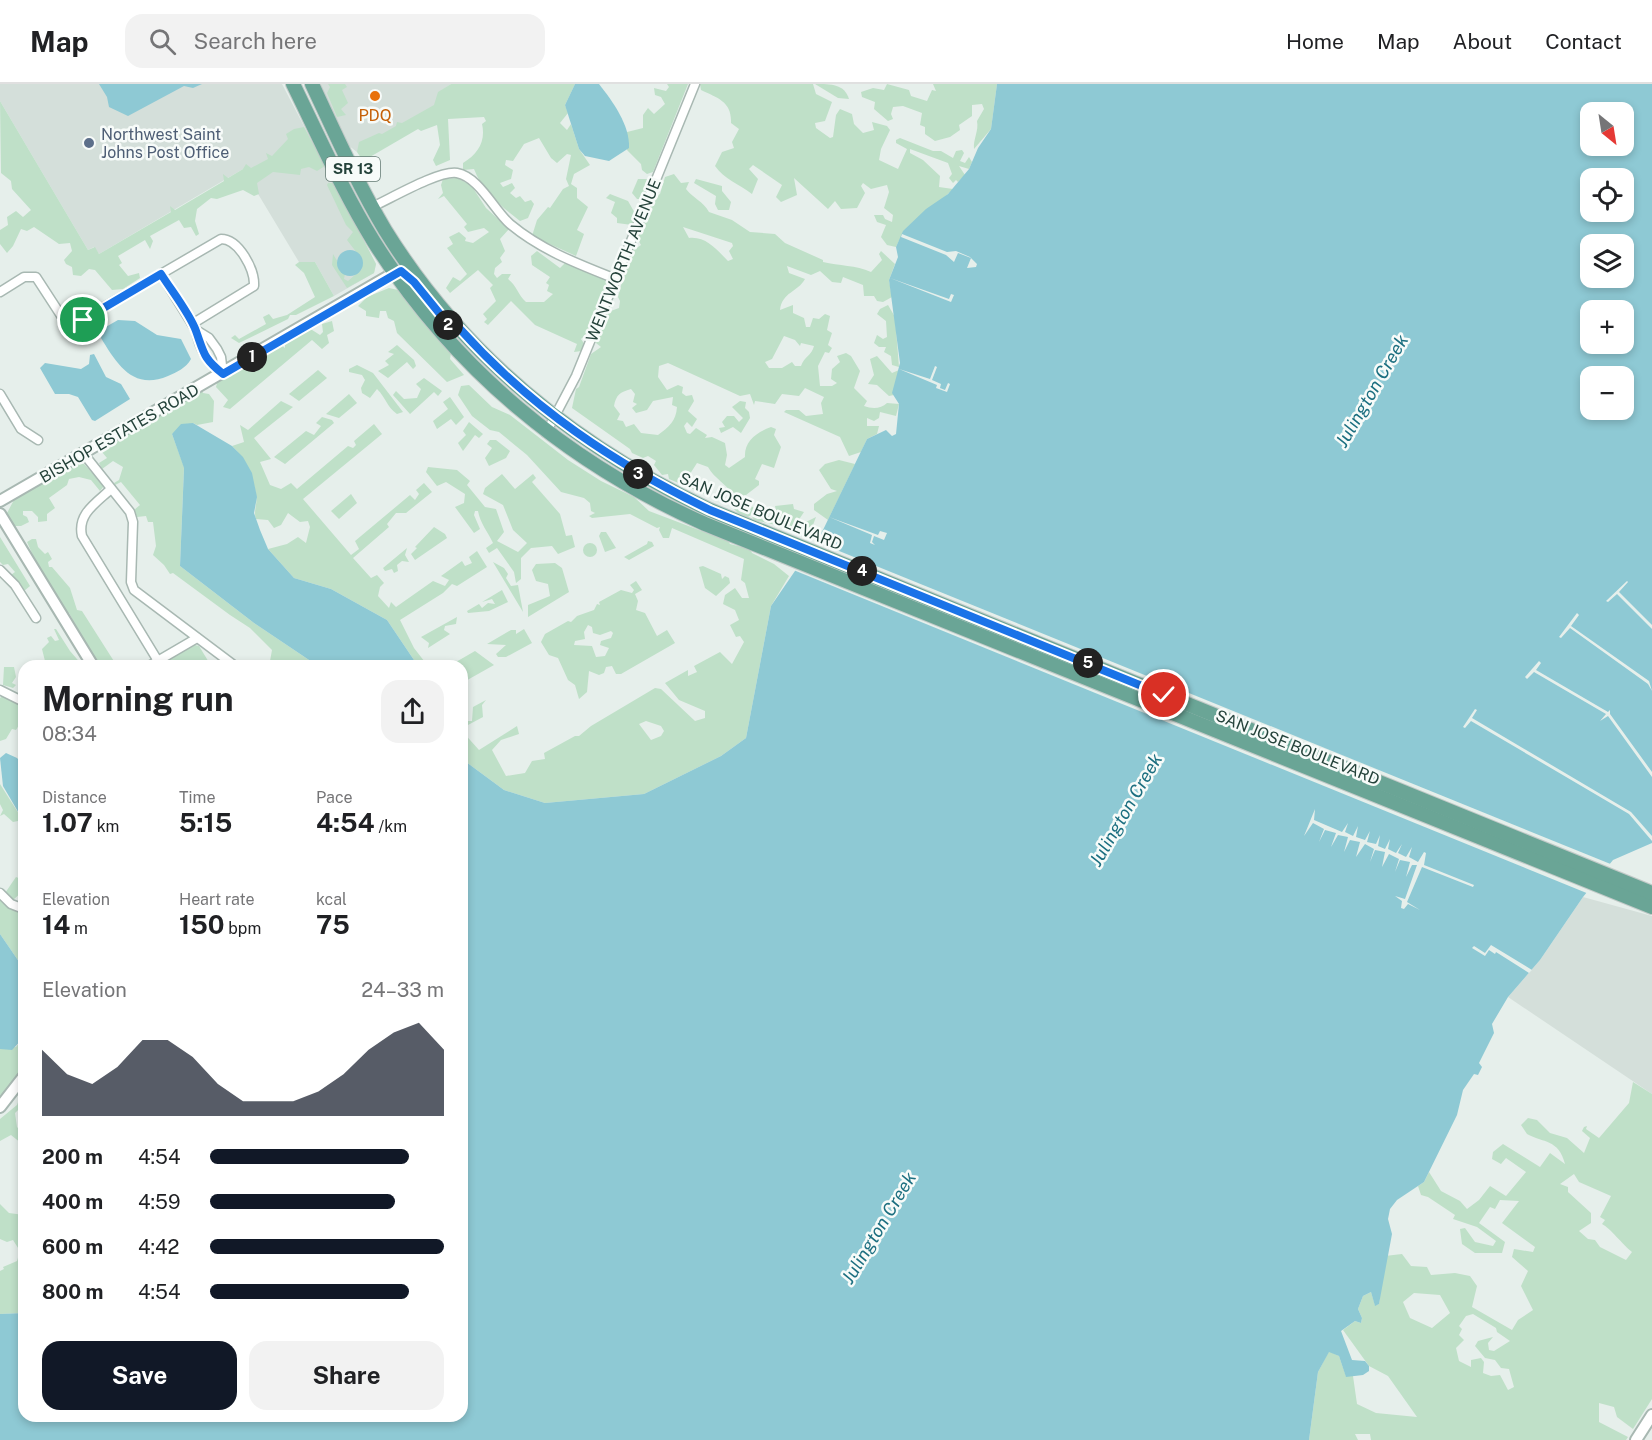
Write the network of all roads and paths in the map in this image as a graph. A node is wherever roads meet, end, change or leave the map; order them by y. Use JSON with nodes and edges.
{"nodes":[{"id":1,"x":293,"y":84,"type":"edge"},
{"id":2,"x":694,"y":84,"type":"edge"},
{"id":3,"x":312,"y":85,"type":"edge"},
{"id":4,"x":340,"y":180,"type":"junction"},
{"id":5,"x":372,"y":207,"type":"junction"},
{"id":6,"x":394,"y":273,"type":"junction"},
{"id":7,"x":161,"y":274,"type":"junction"},
{"id":8,"x":616,"y":279,"type":"junction"},
{"id":9,"x":0,"y":292,"type":"edge"},
{"id":10,"x":194,"y":327,"type":"junction"},
{"id":11,"x":460,"y":329,"type":"junction"},
{"id":12,"x":223,"y":374,"type":"junction"},
{"id":13,"x":0,"y":394,"type":"edge"},
{"id":14,"x":555,"y":418,"type":"junction"},
{"id":15,"x":546,"y":433,"type":"junction"},
{"id":16,"x":38,"y":440,"type":"dead end"},
{"id":17,"x":83,"y":453,"type":"junction"},
{"id":18,"x":111,"y":489,"type":"junction"},
{"id":19,"x":0,"y":501,"type":"edge"},
{"id":20,"x":0,"y":514,"type":"edge"},
{"id":21,"x":0,"y":570,"type":"edge"},
{"id":22,"x":36,"y":618,"type":"dead end"},
{"id":23,"x":196,"y":638,"type":"junction"},
{"id":24,"x":89,"y":660,"type":"edge"},
{"id":25,"x":157,"y":660,"type":"edge"},
{"id":26,"x":160,"y":660,"type":"edge"},
{"id":27,"x":227,"y":660,"type":"edge"},
{"id":28,"x":0,"y":690,"type":"edge"},
{"id":29,"x":18,"y":699,"type":"edge"},
{"id":30,"x":1620,"y":888,"type":"junction"},
{"id":31,"x":0,"y":893,"type":"edge"},
{"id":32,"x":1652,"y":893,"type":"edge"},
{"id":33,"x":18,"y":907,"type":"edge"},
{"id":34,"x":1652,"y":908,"type":"edge"},
{"id":35,"x":18,"y":1084,"type":"edge"},
{"id":36,"x":0,"y":1107,"type":"edge"},
{"id":37,"x":1652,"y":1415,"type":"edge"},
{"id":38,"x":1636,"y":1440,"type":"edge"}],
"edges":[{"from":1,"to":4,"type":"main road","name":"SAN JOSE BOULEVARD","number":"SR 13"},
{"from":2,"to":8,"type":"street","name":"WENTWORTH AVENUE"},
{"from":3,"to":5,"type":"main road","name":"SAN JOSE BOULEVARD","number":"SR 13"},
{"from":4,"to":5,"type":"main road"},
{"from":4,"to":6,"type":"main road","name":"SAN JOSE BOULEVARD","number":"SR 13"},
{"from":5,"to":8,"type":"street"},
{"from":5,"to":11,"type":"main road","name":"SAN JOSE BOULEVARD","number":"SR 13"},
{"from":6,"to":11,"type":"main road"},
{"from":6,"to":12,"type":"street","name":"BISHOP ESTATES ROAD"},
{"from":6,"to":15,"type":"main road","name":"SAN JOSE BOULEVARD","number":"SR 13"},
{"from":7,"to":9,"type":"street"},
{"from":7,"to":10,"type":"street"},
{"from":7,"to":10,"type":"street"},
{"from":8,"to":14,"type":"street","name":"WENTWORTH AVENUE"},
{"from":10,"to":12,"type":"street"},
{"from":10,"to":12,"type":"street"},
{"from":11,"to":14,"type":"main road","name":"SAN JOSE BOULEVARD","number":"SR 13"},
{"from":12,"to":17,"type":"street","name":"BISHOP ESTATES ROAD"},
{"from":13,"to":16,"type":"street"},
{"from":14,"to":15,"type":"street","name":"WENTWORTH AVENUE"},
{"from":14,"to":30,"type":"main road","name":"SAN JOSE BOULEVARD","number":"SR 13"},
{"from":15,"to":30,"type":"main road","name":"SAN JOSE BOULEVARD","number":"SR 13"},
{"from":17,"to":18,"type":"street"},
{"from":17,"to":19,"type":"street","name":"BISHOP ESTATES ROAD"},
{"from":18,"to":23,"type":"street"},
{"from":18,"to":25,"type":"street"},
{"from":20,"to":24,"type":"street"},
{"from":21,"to":22,"type":"street"},
{"from":23,"to":26,"type":"street"},
{"from":23,"to":27,"type":"street"},
{"from":28,"to":29,"type":"street"},
{"from":30,"to":32,"type":"main road","name":"SAN JOSE BOULEVARD","number":"SR 13"},
{"from":30,"to":34,"type":"main road","name":"SAN JOSE BOULEVARD","number":"SR 13"},
{"from":31,"to":33,"type":"street"},
{"from":35,"to":36,"type":"street"},
{"from":37,"to":38,"type":"street"}]}
